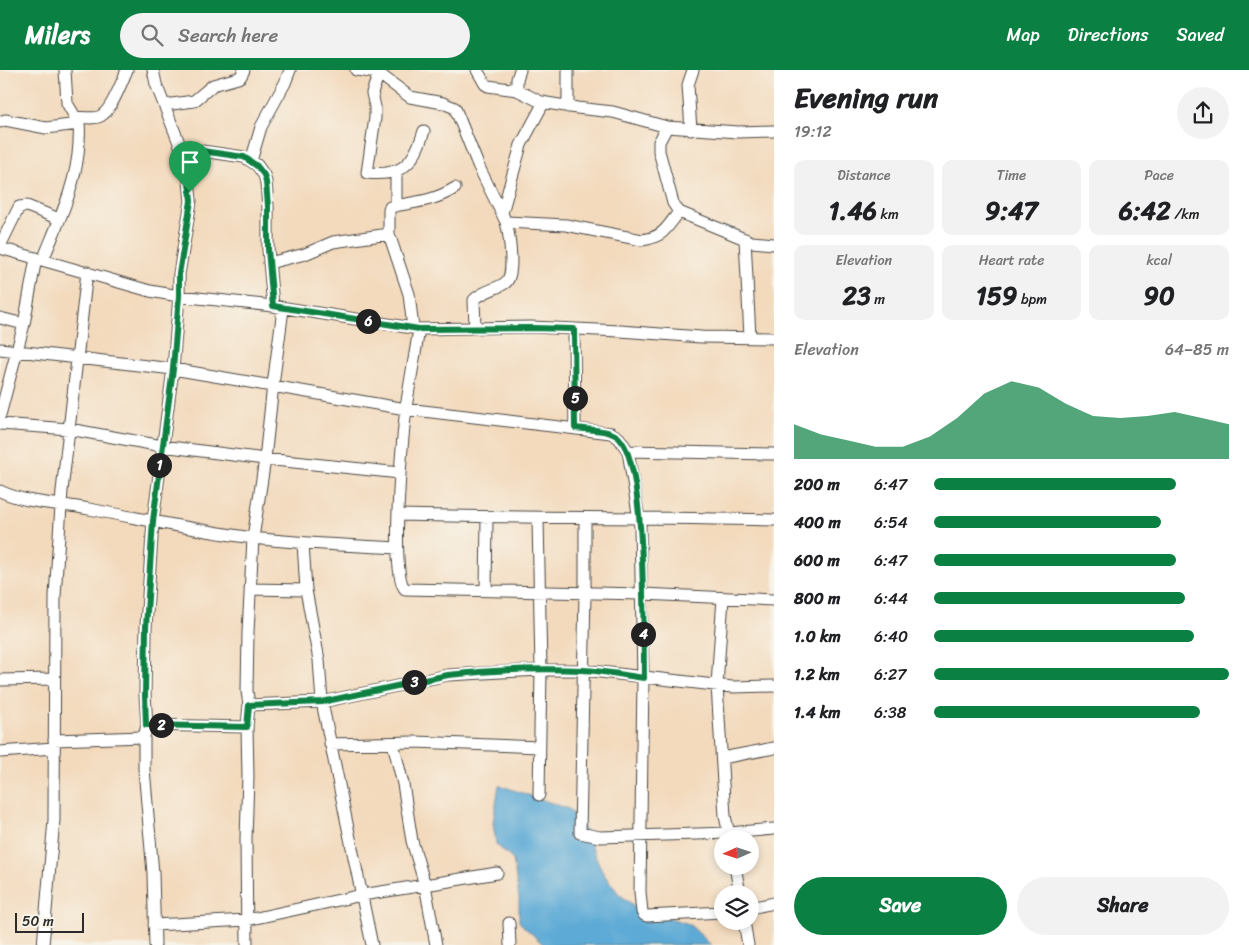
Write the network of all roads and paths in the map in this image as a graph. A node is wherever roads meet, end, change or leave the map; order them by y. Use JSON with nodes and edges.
{"nodes":[{"id":1,"x":65,"y":70,"type":"edge"},
{"id":2,"x":127,"y":70,"type":"edge"},
{"id":3,"x":153,"y":70,"type":"edge"},
{"id":4,"x":244,"y":70,"type":"edge"},
{"id":5,"x":290,"y":70,"type":"edge"},
{"id":6,"x":356,"y":70,"type":"edge"},
{"id":7,"x":477,"y":70,"type":"edge"},
{"id":8,"x":520,"y":70,"type":"edge"},
{"id":9,"x":568,"y":70,"type":"edge"},
{"id":10,"x":693,"y":70,"type":"edge"},
{"id":11,"x":379,"y":72,"type":"edge"},
{"id":12,"x":517,"y":90,"type":"junction"},
{"id":13,"x":544,"y":102,"type":"junction"},
{"id":14,"x":165,"y":105,"type":"junction"},
{"id":15,"x":568,"y":107,"type":"junction"},
{"id":16,"x":77,"y":120,"type":"junction"},
{"id":17,"x":0,"y":122,"type":"edge"},
{"id":18,"x":667,"y":127,"type":"junction"},
{"id":19,"x":691,"y":130,"type":"junction"},
{"id":20,"x":424,"y":131,"type":"dead end"},
{"id":21,"x":774,"y":131,"type":"edge"},
{"id":22,"x":181,"y":148,"type":"junction"},
{"id":23,"x":251,"y":161,"type":"junction"},
{"id":24,"x":396,"y":172,"type":"junction"},
{"id":25,"x":456,"y":188,"type":"dead end"},
{"id":26,"x":396,"y":206,"type":"junction"},
{"id":27,"x":679,"y":212,"type":"junction"},
{"id":28,"x":504,"y":218,"type":"junction"},
{"id":29,"x":59,"y":219,"type":"junction"},
{"id":30,"x":389,"y":234,"type":"junction"},
{"id":31,"x":745,"y":239,"type":"junction"},
{"id":32,"x":774,"y":244,"type":"edge"},
{"id":33,"x":0,"y":247,"type":"edge"},
{"id":34,"x":39,"y":259,"type":"junction"},
{"id":35,"x":269,"y":263,"type":"junction"},
{"id":36,"x":87,"y":272,"type":"junction"},
{"id":37,"x":179,"y":296,"type":"junction"},
{"id":38,"x":278,"y":308,"type":"junction"},
{"id":39,"x":0,"y":318,"type":"edge"},
{"id":40,"x":24,"y":324,"type":"junction"},
{"id":41,"x":416,"y":328,"type":"junction"},
{"id":42,"x":476,"y":328,"type":"junction"},
{"id":43,"x":574,"y":329,"type":"junction"},
{"id":44,"x":750,"y":337,"type":"junction"},
{"id":45,"x":774,"y":338,"type":"edge"},
{"id":46,"x":0,"y":349,"type":"edge"},
{"id":47,"x":16,"y":352,"type":"junction"},
{"id":48,"x":76,"y":359,"type":"junction"},
{"id":49,"x":173,"y":369,"type":"junction"},
{"id":50,"x":273,"y":385,"type":"junction"},
{"id":51,"x":406,"y":409,"type":"junction"},
{"id":52,"x":0,"y":415,"type":"edge"},
{"id":53,"x":0,"y":424,"type":"edge"},
{"id":54,"x":575,"y":428,"type":"junction"},
{"id":55,"x":69,"y":429,"type":"junction"},
{"id":56,"x":162,"y":446,"type":"junction"},
{"id":57,"x":628,"y":451,"type":"junction"},
{"id":58,"x":774,"y":454,"type":"edge"},
{"id":59,"x":265,"y":459,"type":"junction"},
{"id":60,"x":400,"y":473,"type":"junction"},
{"id":61,"x":0,"y":491,"type":"edge"},
{"id":62,"x":62,"y":504,"type":"junction"},
{"id":63,"x":399,"y":516,"type":"junction"},
{"id":64,"x":487,"y":517,"type":"junction"},
{"id":65,"x":639,"y":517,"type":"junction"},
{"id":66,"x":538,"y":518,"type":"junction"},
{"id":67,"x":585,"y":518,"type":"junction"},
{"id":68,"x":774,"y":520,"type":"edge"},
{"id":69,"x":153,"y":521,"type":"junction"},
{"id":70,"x":253,"y":538,"type":"junction"},
{"id":71,"x":302,"y":543,"type":"junction"},
{"id":72,"x":397,"y":548,"type":"junction"},
{"id":73,"x":250,"y":589,"type":"junction"},
{"id":74,"x":306,"y":590,"type":"junction"},
{"id":75,"x":486,"y":590,"type":"junction"},
{"id":76,"x":539,"y":592,"type":"junction"},
{"id":77,"x":585,"y":593,"type":"junction"},
{"id":78,"x":642,"y":594,"type":"junction"},
{"id":79,"x":723,"y":598,"type":"junction"},
{"id":80,"x":774,"y":600,"type":"edge"},
{"id":81,"x":540,"y":670,"type":"junction"},
{"id":82,"x":583,"y":670,"type":"junction"},
{"id":83,"x":644,"y":678,"type":"junction"},
{"id":84,"x":54,"y":679,"type":"junction"},
{"id":85,"x":0,"y":680,"type":"edge"},
{"id":86,"x":718,"y":685,"type":"junction"},
{"id":87,"x":774,"y":686,"type":"edge"},
{"id":88,"x":322,"y":702,"type":"junction"},
{"id":89,"x":249,"y":705,"type":"junction"},
{"id":90,"x":247,"y":727,"type":"junction"},
{"id":91,"x":145,"y":731,"type":"junction"},
{"id":92,"x":393,"y":743,"type":"junction"},
{"id":93,"x":54,"y":744,"type":"junction"},
{"id":94,"x":330,"y":744,"type":"junction"},
{"id":95,"x":539,"y":747,"type":"junction"},
{"id":96,"x":774,"y":748,"type":"edge"},
{"id":97,"x":0,"y":752,"type":"edge"},
{"id":98,"x":722,"y":758,"type":"junction"},
{"id":99,"x":539,"y":795,"type":"dead end"},
{"id":100,"x":774,"y":829,"type":"edge"},
{"id":101,"x":728,"y":830,"type":"edge"},
{"id":102,"x":759,"y":831,"type":"edge"},
{"id":103,"x":642,"y":835,"type":"junction"},
{"id":104,"x":714,"y":836,"type":"edge"},
{"id":105,"x":497,"y":873,"type":"dead end"},
{"id":106,"x":425,"y":885,"type":"junction"},
{"id":107,"x":362,"y":895,"type":"junction"},
{"id":108,"x":774,"y":902,"type":"edge"},
{"id":109,"x":759,"y":906,"type":"edge"},
{"id":110,"x":714,"y":912,"type":"edge"},
{"id":111,"x":247,"y":920,"type":"junction"},
{"id":112,"x":509,"y":923,"type":"dead end"},
{"id":113,"x":154,"y":925,"type":"junction"},
{"id":114,"x":746,"y":930,"type":"edge"},
{"id":115,"x":43,"y":945,"type":"edge"},
{"id":116,"x":155,"y":945,"type":"edge"},
{"id":117,"x":247,"y":945,"type":"edge"},
{"id":118,"x":372,"y":945,"type":"edge"},
{"id":119,"x":436,"y":945,"type":"edge"},
{"id":120,"x":510,"y":945,"type":"edge"},
{"id":121,"x":748,"y":945,"type":"edge"}],
"edges":[{"from":1,"to":16,"type":"street"},
{"from":2,"to":16,"type":"street"},
{"from":3,"to":14,"type":"street"},
{"from":4,"to":14,"type":"street"},
{"from":5,"to":23,"type":"street"},
{"from":6,"to":11,"type":"street"},
{"from":7,"to":12,"type":"street"},
{"from":8,"to":12,"type":"street"},
{"from":9,"to":15,"type":"street"},
{"from":10,"to":19,"type":"street"},
{"from":11,"to":24,"type":"street"},
{"from":11,"to":28,"type":"street"},
{"from":12,"to":13,"type":"street"},
{"from":13,"to":15,"type":"street"},
{"from":13,"to":28,"type":"street"},
{"from":14,"to":22,"type":"street"},
{"from":15,"to":18,"type":"street"},
{"from":16,"to":17,"type":"street"},
{"from":16,"to":29,"type":"street"},
{"from":18,"to":19,"type":"street"},
{"from":18,"to":27,"type":"street"},
{"from":19,"to":21,"type":"street"},
{"from":20,"to":24,"type":"street"},
{"from":22,"to":23,"type":"street"},
{"from":22,"to":37,"type":"street"},
{"from":23,"to":35,"type":"street"},
{"from":24,"to":26,"type":"street"},
{"from":25,"to":26,"type":"street"},
{"from":26,"to":30,"type":"street"},
{"from":27,"to":28,"type":"street"},
{"from":27,"to":31,"type":"street"},
{"from":28,"to":42,"type":"street"},
{"from":29,"to":33,"type":"street"},
{"from":29,"to":34,"type":"street"},
{"from":30,"to":35,"type":"street"},
{"from":30,"to":41,"type":"street"},
{"from":31,"to":32,"type":"street"},
{"from":31,"to":44,"type":"street"},
{"from":33,"to":34,"type":"street"},
{"from":34,"to":36,"type":"street"},
{"from":34,"to":40,"type":"street"},
{"from":35,"to":38,"type":"street"},
{"from":36,"to":37,"type":"street"},
{"from":36,"to":48,"type":"street"},
{"from":37,"to":38,"type":"street"},
{"from":37,"to":49,"type":"street"},
{"from":38,"to":41,"type":"street"},
{"from":38,"to":50,"type":"street"},
{"from":39,"to":40,"type":"street"},
{"from":40,"to":47,"type":"street"},
{"from":41,"to":42,"type":"street"},
{"from":41,"to":51,"type":"street"},
{"from":42,"to":43,"type":"street"},
{"from":43,"to":44,"type":"street"},
{"from":43,"to":54,"type":"street"},
{"from":44,"to":45,"type":"street"},
{"from":46,"to":47,"type":"street"},
{"from":47,"to":48,"type":"street"},
{"from":47,"to":52,"type":"street"},
{"from":48,"to":49,"type":"street"},
{"from":48,"to":55,"type":"street"},
{"from":49,"to":50,"type":"street"},
{"from":49,"to":56,"type":"street"},
{"from":50,"to":51,"type":"street"},
{"from":50,"to":59,"type":"street"},
{"from":51,"to":54,"type":"street"},
{"from":51,"to":60,"type":"street"},
{"from":53,"to":55,"type":"street"},
{"from":54,"to":57,"type":"street"},
{"from":55,"to":56,"type":"street"},
{"from":55,"to":62,"type":"street"},
{"from":56,"to":59,"type":"street"},
{"from":56,"to":69,"type":"street"},
{"from":57,"to":58,"type":"street"},
{"from":57,"to":65,"type":"street"},
{"from":59,"to":60,"type":"street"},
{"from":59,"to":70,"type":"street"},
{"from":60,"to":63,"type":"street"},
{"from":61,"to":62,"type":"street"},
{"from":62,"to":69,"type":"street"},
{"from":62,"to":84,"type":"street"},
{"from":63,"to":64,"type":"street"},
{"from":63,"to":72,"type":"street"},
{"from":64,"to":66,"type":"street"},
{"from":64,"to":75,"type":"street"},
{"from":65,"to":67,"type":"street"},
{"from":65,"to":68,"type":"street"},
{"from":65,"to":78,"type":"street"},
{"from":66,"to":67,"type":"street"},
{"from":66,"to":76,"type":"street"},
{"from":67,"to":77,"type":"street"},
{"from":69,"to":70,"type":"street"},
{"from":69,"to":91,"type":"street"},
{"from":70,"to":71,"type":"street"},
{"from":70,"to":73,"type":"street"},
{"from":71,"to":72,"type":"street"},
{"from":71,"to":74,"type":"street"},
{"from":72,"to":75,"type":"street"},
{"from":73,"to":74,"type":"street"},
{"from":73,"to":89,"type":"street"},
{"from":74,"to":88,"type":"street"},
{"from":75,"to":76,"type":"street"},
{"from":76,"to":77,"type":"street"},
{"from":76,"to":81,"type":"street"},
{"from":77,"to":78,"type":"street"},
{"from":77,"to":82,"type":"street"},
{"from":78,"to":79,"type":"street"},
{"from":78,"to":83,"type":"street"},
{"from":79,"to":80,"type":"street"},
{"from":79,"to":86,"type":"street"},
{"from":81,"to":82,"type":"street"},
{"from":81,"to":88,"type":"street"},
{"from":81,"to":95,"type":"street"},
{"from":82,"to":83,"type":"street"},
{"from":82,"to":103,"type":"street"},
{"from":83,"to":86,"type":"street"},
{"from":83,"to":103,"type":"street"},
{"from":84,"to":85,"type":"street"},
{"from":84,"to":93,"type":"street"},
{"from":86,"to":87,"type":"street"},
{"from":86,"to":98,"type":"street"},
{"from":88,"to":89,"type":"street"},
{"from":88,"to":94,"type":"street"},
{"from":89,"to":90,"type":"street"},
{"from":90,"to":91,"type":"street"},
{"from":90,"to":111,"type":"street"},
{"from":91,"to":93,"type":"street"},
{"from":91,"to":113,"type":"street"},
{"from":92,"to":94,"type":"street"},
{"from":92,"to":95,"type":"street"},
{"from":92,"to":106,"type":"street"},
{"from":93,"to":97,"type":"street"},
{"from":93,"to":115,"type":"street"},
{"from":94,"to":107,"type":"street"},
{"from":95,"to":99,"type":"street"},
{"from":96,"to":98,"type":"street"},
{"from":98,"to":101,"type":"street"},
{"from":100,"to":102,"type":"street"},
{"from":103,"to":104,"type":"street"},
{"from":103,"to":110,"type":"street"},
{"from":105,"to":106,"type":"street"},
{"from":106,"to":107,"type":"street"},
{"from":106,"to":119,"type":"street"},
{"from":107,"to":111,"type":"street"},
{"from":107,"to":118,"type":"street"},
{"from":108,"to":109,"type":"street"},
{"from":111,"to":113,"type":"street"},
{"from":111,"to":117,"type":"street"},
{"from":112,"to":120,"type":"street"},
{"from":113,"to":116,"type":"street"},
{"from":114,"to":121,"type":"street"}]}
